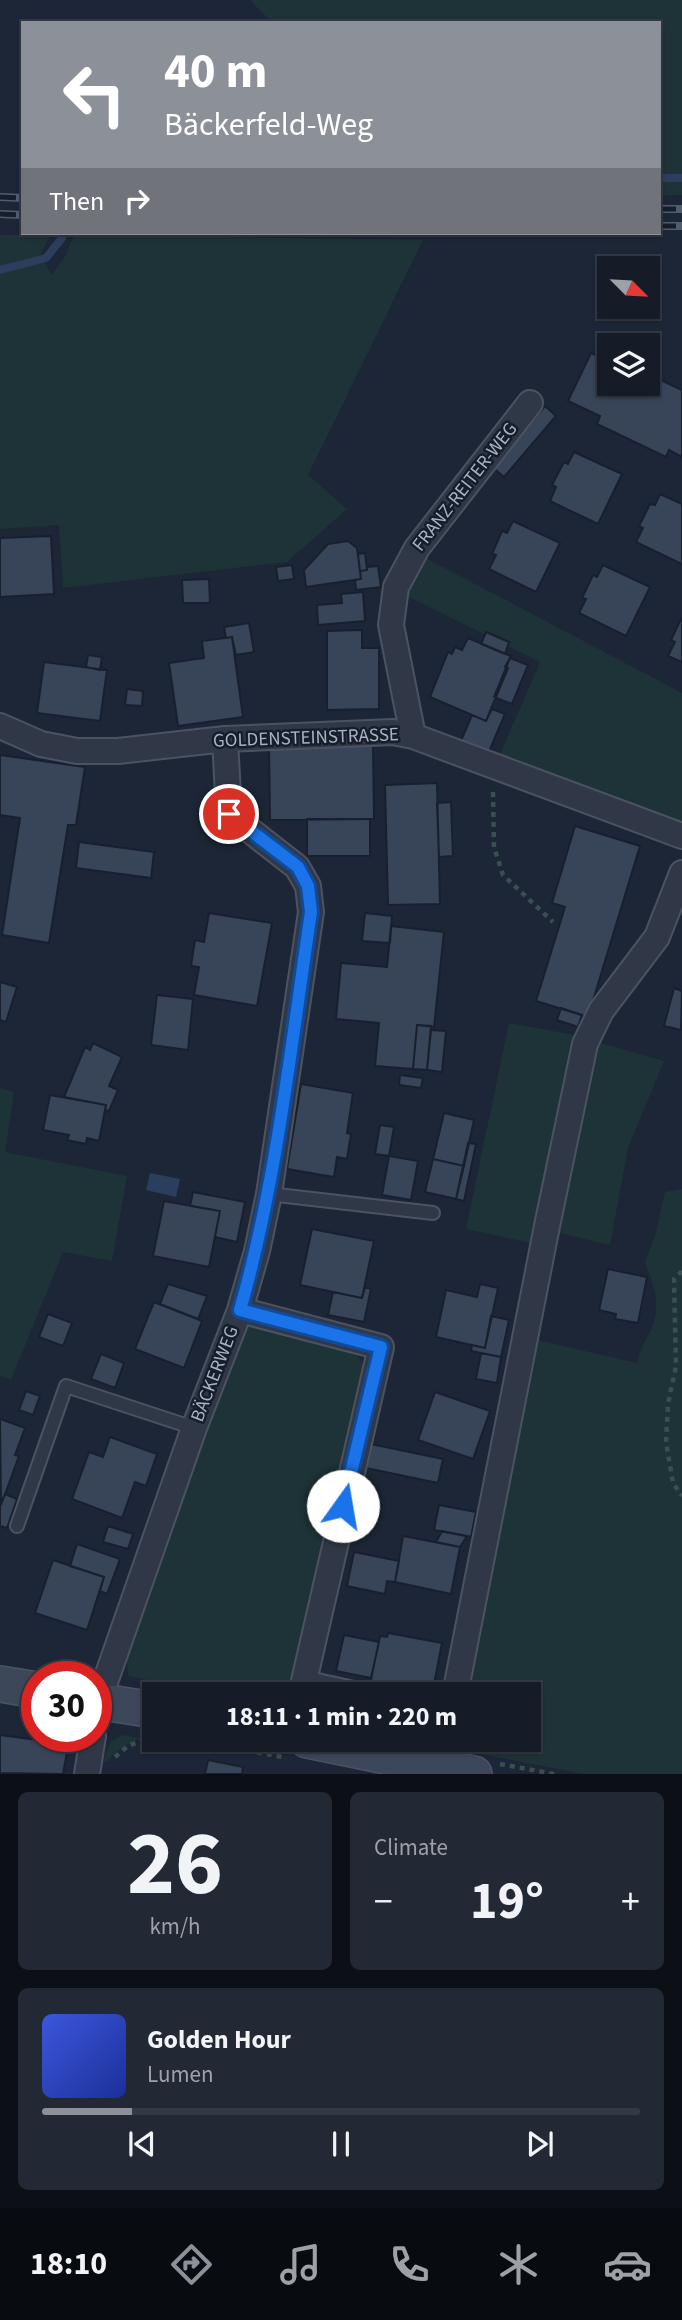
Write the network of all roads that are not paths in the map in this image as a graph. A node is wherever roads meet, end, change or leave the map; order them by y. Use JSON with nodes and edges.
{"nodes":[{"id":1,"x":530,"y":404,"type":"dead end"},
{"id":2,"x":0,"y":726,"type":"edge"},
{"id":3,"x":414,"y":736,"type":"junction"},
{"id":4,"x":225,"y":739,"type":"junction"},
{"id":5,"x":682,"y":836,"type":"edge"},
{"id":6,"x":682,"y":873,"type":"edge"},
{"id":7,"x":269,"y":1194,"type":"junction"},
{"id":8,"x":433,"y":1213,"type":"dead end"},
{"id":9,"x":240,"y":1310,"type":"junction"},
{"id":10,"x":194,"y":1428,"type":"junction"},
{"id":11,"x":17,"y":1525,"type":"dead end"},
{"id":12,"x":111,"y":1661,"type":"edge"},
{"id":13,"x":303,"y":1682,"type":"edge"},
{"id":14,"x":457,"y":1682,"type":"edge"},
{"id":15,"x":0,"y":1684,"type":"edge"},
{"id":16,"x":21,"y":1687,"type":"edge"},
{"id":17,"x":112,"y":1707,"type":"edge"},
{"id":18,"x":142,"y":1718,"type":"edge"},
{"id":19,"x":91,"y":1752,"type":"edge"},
{"id":20,"x":333,"y":1752,"type":"edge"},
{"id":21,"x":455,"y":1765,"type":"edge"},
{"id":22,"x":97,"y":1769,"type":"edge"}],
"edges":[{"from":1,"to":3,"type":"street","name":"FRANZ-REITER-WEG"},
{"from":2,"to":4,"type":"street","name":"GOLDENSTEINSTRASSE"},
{"from":3,"to":4,"type":"street","name":"GOLDENSTEINSTRASSE"},
{"from":3,"to":5,"type":"street","name":"GOLDENSTEINSTRASSE"},
{"from":4,"to":7,"type":"street","name":"BÄCKERWEG"},
{"from":6,"to":14,"type":"street"},
{"from":7,"to":8,"type":"lane"},
{"from":7,"to":9,"type":"street","name":"BÄCKERWEG"},
{"from":9,"to":10,"type":"street","name":"BÄCKERWEG"},
{"from":9,"to":13,"type":"street"},
{"from":10,"to":11,"type":"lane"},
{"from":10,"to":12,"type":"street","name":"BÄCKERWEG"},
{"from":15,"to":16,"type":"main road"},
{"from":17,"to":18,"type":"main road"},
{"from":19,"to":22,"type":"street"},
{"from":20,"to":21,"type":"main road"}]}
